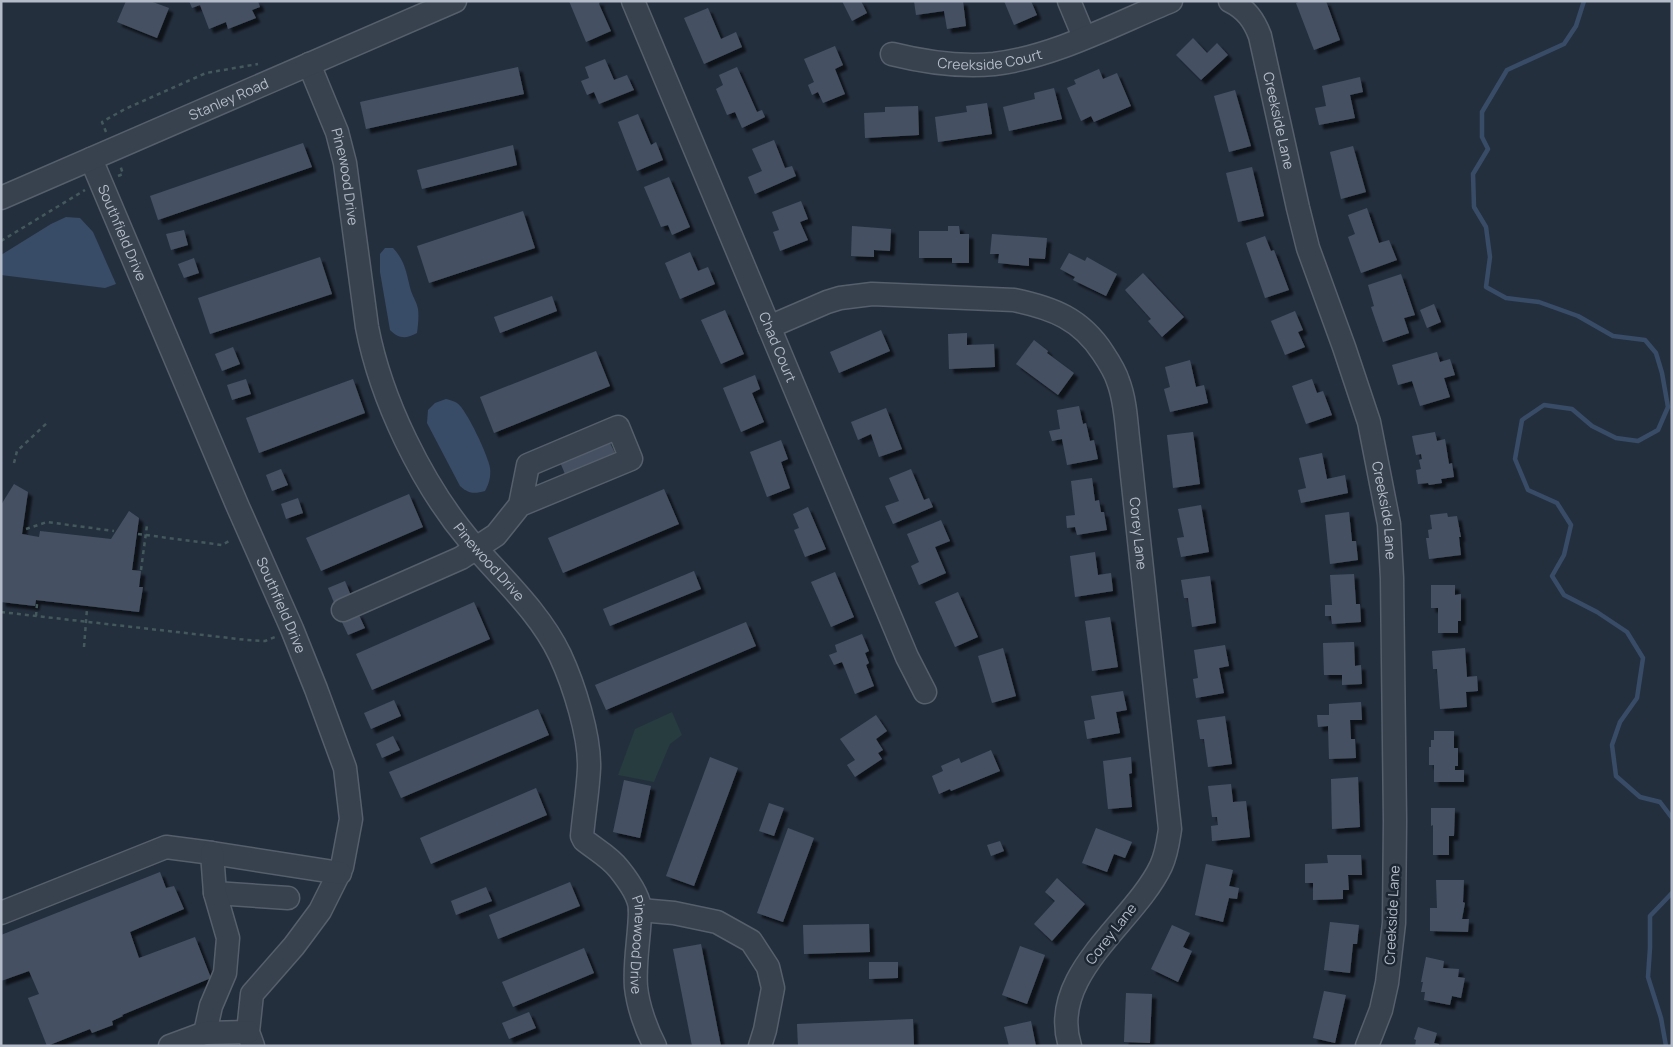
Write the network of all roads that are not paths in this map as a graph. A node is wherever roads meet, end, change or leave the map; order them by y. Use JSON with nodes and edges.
{"nodes":[{"id":1,"x":455,"y":1,"type":"edge"},
{"id":2,"x":633,"y":1,"type":"edge"},
{"id":3,"x":1069,"y":1,"type":"edge"},
{"id":4,"x":1171,"y":1,"type":"edge"},
{"id":5,"x":1230,"y":1,"type":"edge"},
{"id":6,"x":1084,"y":37,"type":"junction"},
{"id":7,"x":892,"y":54,"type":"dead end"},
{"id":8,"x":309,"y":64,"type":"junction"},
{"id":9,"x":91,"y":159,"type":"junction"},
{"id":10,"x":1,"y":198,"type":"edge"},
{"id":11,"x":769,"y":327,"type":"junction"},
{"id":12,"x":520,"y":506,"type":"junction"},
{"id":13,"x":476,"y":548,"type":"junction"},
{"id":14,"x":343,"y":610,"type":"dead end"},
{"id":15,"x":925,"y":692,"type":"dead end"},
{"id":16,"x":212,"y":853,"type":"junction"},
{"id":17,"x":340,"y":873,"type":"junction"},
{"id":18,"x":215,"y":893,"type":"junction"},
{"id":19,"x":288,"y":898,"type":"dead end"},
{"id":20,"x":640,"y":910,"type":"junction"},
{"id":21,"x":1,"y":913,"type":"edge"},
{"id":22,"x":250,"y":1039,"type":"edge"},
{"id":23,"x":189,"y":1041,"type":"edge"},
{"id":24,"x":655,"y":1046,"type":"edge"},
{"id":25,"x":760,"y":1046,"type":"edge"},
{"id":26,"x":1070,"y":1046,"type":"edge"},
{"id":27,"x":1367,"y":1046,"type":"edge"}],
"edges":[{"from":1,"to":8,"type":"street","name":"Stanley Road"},
{"from":2,"to":11,"type":"street","name":"Chad Court"},
{"from":3,"to":6,"type":"street"},
{"from":4,"to":6,"type":"street"},
{"from":5,"to":27,"type":"street","name":"Creekside Lane"},
{"from":6,"to":7,"type":"street","name":"Creekside Court"},
{"from":8,"to":9,"type":"street","name":"Stanley Road"},
{"from":8,"to":13,"type":"street","name":"Pinewood Drive"},
{"from":9,"to":10,"type":"street","name":"Stanley Road"},
{"from":9,"to":17,"type":"street","name":"Southfield Drive"},
{"from":11,"to":15,"type":"street","name":"Chad Court"},
{"from":11,"to":26,"type":"street","name":"Corey Lane"},
{"from":12,"to":12,"type":"street"},
{"from":12,"to":13,"type":"street"},
{"from":13,"to":14,"type":"street"},
{"from":13,"to":20,"type":"street","name":"Pinewood Drive"},
{"from":16,"to":17,"type":"street"},
{"from":16,"to":18,"type":"street"},
{"from":16,"to":21,"type":"street"},
{"from":17,"to":22,"type":"street","name":"Southfield Drive"},
{"from":18,"to":19,"type":"street"},
{"from":18,"to":23,"type":"street"},
{"from":20,"to":24,"type":"street","name":"Pinewood Drive"},
{"from":20,"to":25,"type":"street"},
{"from":22,"to":23,"type":"street"}]}
